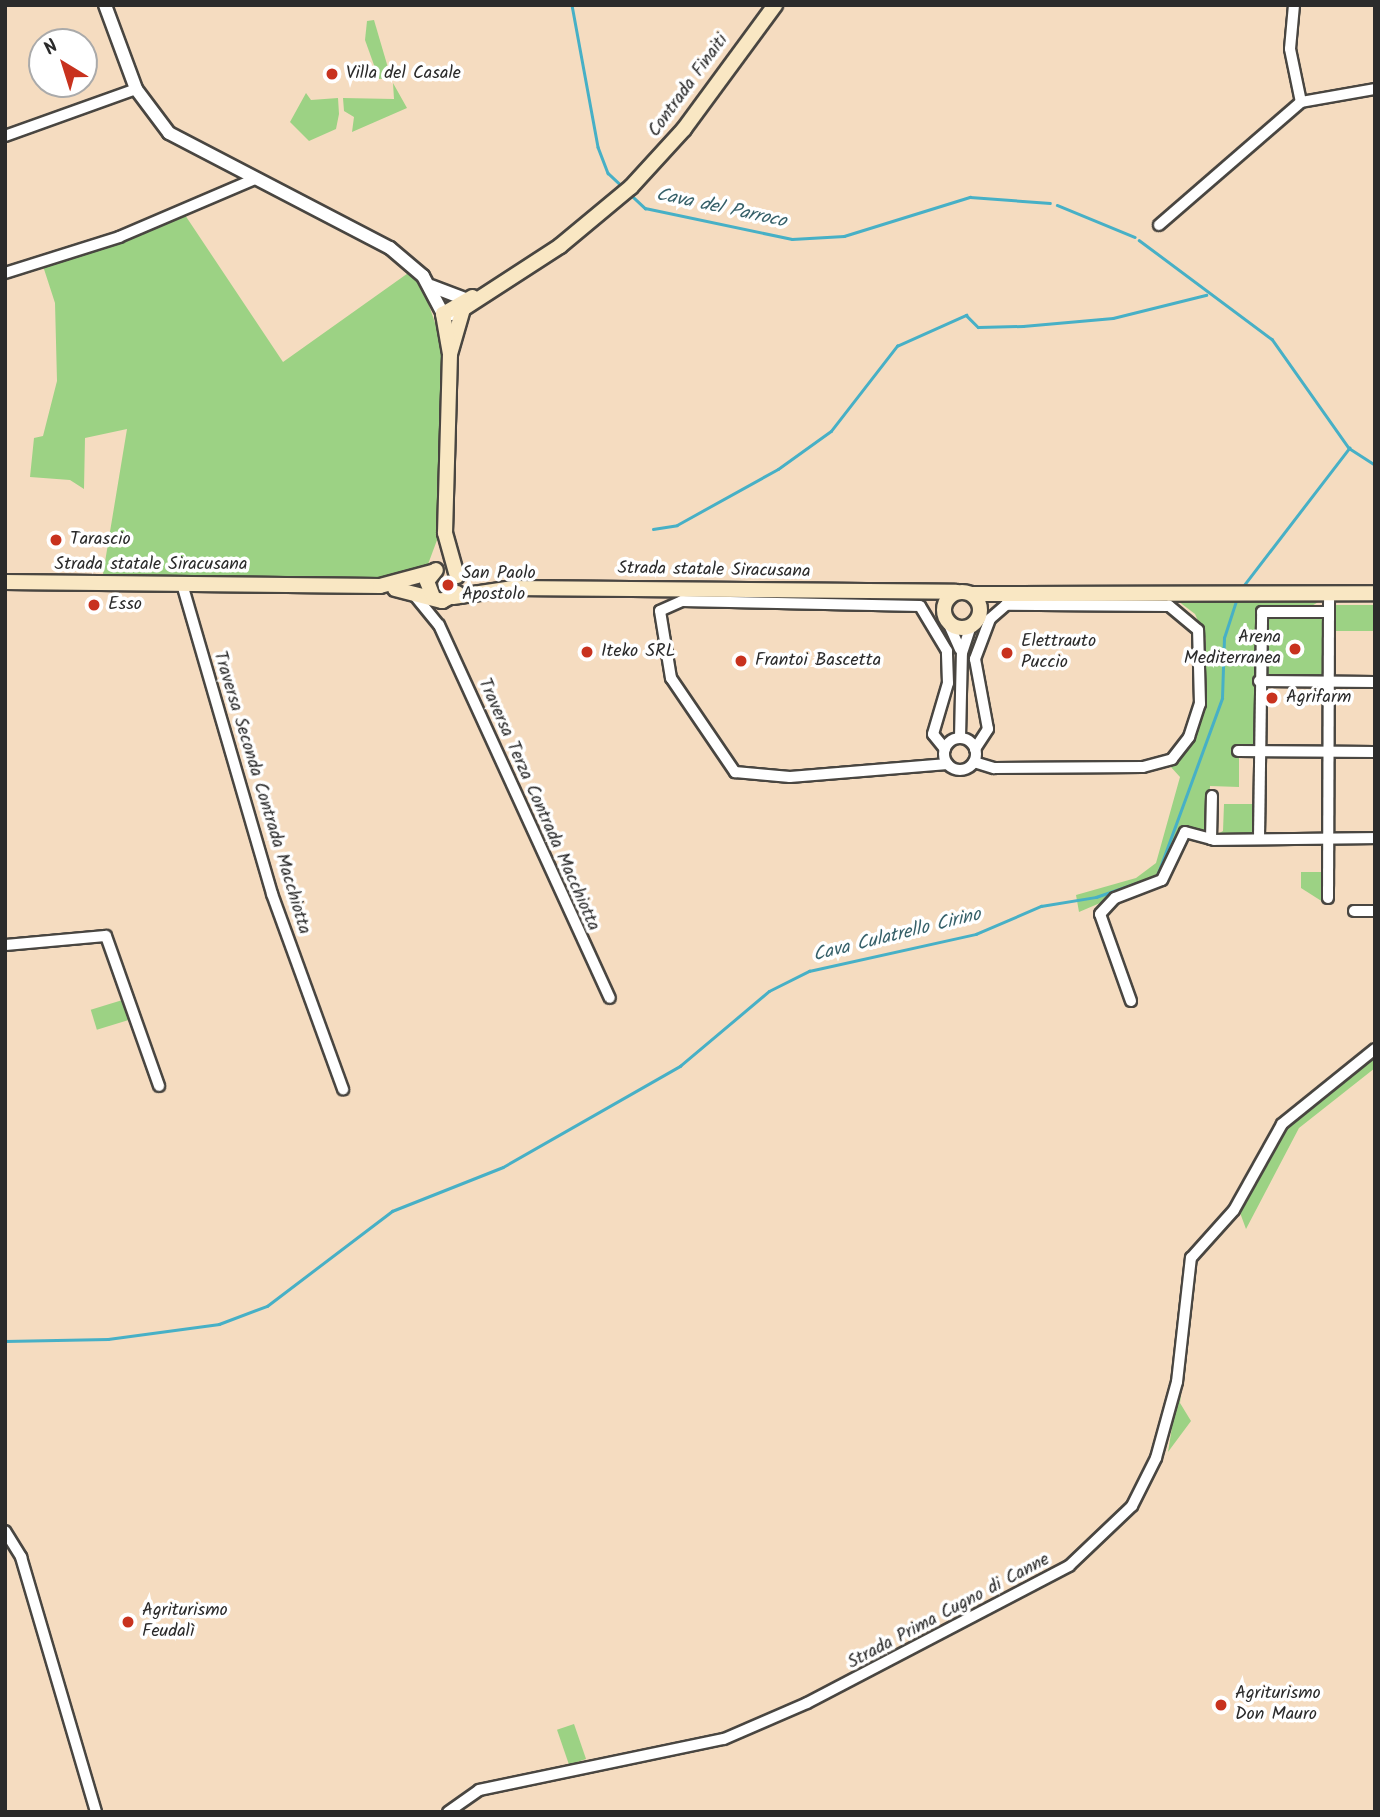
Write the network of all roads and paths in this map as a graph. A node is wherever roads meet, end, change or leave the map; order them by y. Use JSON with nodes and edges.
{"nodes":[{"id":1,"x":105,"y":5,"type":"edge"},
{"id":2,"x":775,"y":5,"type":"edge"},
{"id":3,"x":1294,"y":5,"type":"edge"},
{"id":4,"x":135,"y":89,"type":"junction"},
{"id":5,"x":1375,"y":89,"type":"edge"},
{"id":6,"x":1301,"y":102,"type":"junction"},
{"id":7,"x":5,"y":136,"type":"edge"},
{"id":8,"x":255,"y":179,"type":"junction"},
{"id":9,"x":1159,"y":225,"type":"dead end"},
{"id":10,"x":5,"y":273,"type":"edge"},
{"id":11,"x":429,"y":283,"type":"junction"},
{"id":12,"x":464,"y":304,"type":"junction"},
{"id":13,"x":443,"y":314,"type":"junction"},
{"id":14,"x":450,"y":354,"type":"junction"},
{"id":15,"x":445,"y":533,"type":"junction"},
{"id":16,"x":455,"y":573,"type":"junction"},
{"id":17,"x":5,"y":582,"type":"edge"},
{"id":18,"x":182,"y":584,"type":"junction"},
{"id":19,"x":380,"y":586,"type":"junction"},
{"id":20,"x":513,"y":588,"type":"junction"},
{"id":21,"x":434,"y":590,"type":"junction"},
{"id":22,"x":915,"y":592,"type":"junction"},
{"id":23,"x":956,"y":592,"type":"junction"},
{"id":24,"x":1014,"y":593,"type":"junction"},
{"id":25,"x":1375,"y":593,"type":"edge"},
{"id":26,"x":972,"y":594,"type":"junction"},
{"id":27,"x":1329,"y":594,"type":"junction"},
{"id":28,"x":1375,"y":598,"type":"edge"},
{"id":29,"x":1329,"y":612,"type":"junction"},
{"id":30,"x":945,"y":616,"type":"junction"},
{"id":31,"x":975,"y":622,"type":"junction"},
{"id":32,"x":439,"y":625,"type":"junction"},
{"id":33,"x":961,"y":653,"type":"junction"},
{"id":34,"x":1259,"y":681,"type":"junction"},
{"id":35,"x":1329,"y":682,"type":"junction"},
{"id":36,"x":1375,"y":682,"type":"edge"},
{"id":37,"x":960,"y":738,"type":"junction"},
{"id":38,"x":945,"y":749,"type":"junction"},
{"id":39,"x":975,"y":749,"type":"junction"},
{"id":40,"x":1238,"y":751,"type":"dead end"},
{"id":41,"x":1258,"y":752,"type":"junction"},
{"id":42,"x":1329,"y":752,"type":"junction"},
{"id":43,"x":1375,"y":752,"type":"edge"},
{"id":44,"x":974,"y":762,"type":"junction"},
{"id":45,"x":947,"y":764,"type":"junction"},
{"id":46,"x":1212,"y":796,"type":"dead end"},
{"id":47,"x":1259,"y":837,"type":"junction"},
{"id":48,"x":1329,"y":837,"type":"junction"},
{"id":49,"x":1375,"y":838,"type":"edge"},
{"id":50,"x":1211,"y":839,"type":"junction"},
{"id":51,"x":1328,"y":898,"type":"dead end"},
{"id":52,"x":1354,"y":911,"type":"dead end"},
{"id":53,"x":1375,"y":911,"type":"edge"},
{"id":54,"x":5,"y":945,"type":"edge"},
{"id":55,"x":610,"y":998,"type":"dead end"},
{"id":56,"x":1132,"y":1001,"type":"dead end"},
{"id":57,"x":1375,"y":1049,"type":"edge"},
{"id":58,"x":159,"y":1086,"type":"dead end"},
{"id":59,"x":344,"y":1089,"type":"dead end"},
{"id":60,"x":5,"y":1531,"type":"edge"},
{"id":61,"x":96,"y":1812,"type":"edge"},
{"id":62,"x":448,"y":1812,"type":"edge"}],
"edges":[{"from":1,"to":4,"type":"street"},
{"from":2,"to":12,"type":"main road","name":"Contrada Finaiti"},
{"from":3,"to":6,"type":"street"},
{"from":4,"to":7,"type":"street"},
{"from":4,"to":8,"type":"street"},
{"from":5,"to":6,"type":"street"},
{"from":6,"to":9,"type":"street"},
{"from":8,"to":10,"type":"street"},
{"from":8,"to":11,"type":"street"},
{"from":11,"to":12,"type":"street"},
{"from":11,"to":13,"type":"street"},
{"from":12,"to":13,"type":"main road","name":"Contrada Finaiti"},
{"from":12,"to":14,"type":"main road"},
{"from":13,"to":14,"type":"main road"},
{"from":14,"to":15,"type":"main road"},
{"from":15,"to":16,"type":"main road"},
{"from":15,"to":21,"type":"main road"},
{"from":16,"to":20,"type":"main road"},
{"from":16,"to":21,"type":"main road"},
{"from":16,"to":21,"type":"main road"},
{"from":17,"to":18,"type":"main road","name":"Strada statale Siracusana"},
{"from":18,"to":19,"type":"main road","name":"Strada statale Siracusana"},
{"from":18,"to":59,"type":"street","name":"Traversa Seconda Contrada Macchiotta"},
{"from":19,"to":21,"type":"main road"},
{"from":19,"to":21,"type":"main road"},
{"from":20,"to":21,"type":"main road"},
{"from":20,"to":22,"type":"main road","name":"Strada statale Siracusana"},
{"from":21,"to":32,"type":"street","name":"Traversa Terza Contrada Macchiotta"},
{"from":21,"to":32,"type":"street"},
{"from":22,"to":23,"type":"main road","name":"Strada statale Siracusana"},
{"from":22,"to":30,"type":"main road"},
{"from":23,"to":26,"type":"main road","name":"Strada statale Siracusana"},
{"from":23,"to":30,"type":"main road"},
{"from":24,"to":26,"type":"main road","name":"Strada statale Siracusana"},
{"from":24,"to":27,"type":"main road"},
{"from":24,"to":31,"type":"main road"},
{"from":25,"to":27,"type":"main road"},
{"from":26,"to":31,"type":"main road"},
{"from":27,"to":28,"type":"main road"},
{"from":27,"to":29,"type":"street"},
{"from":29,"to":34,"type":"street"},
{"from":29,"to":35,"type":"street"},
{"from":30,"to":31,"type":"main road"},
{"from":30,"to":33,"type":"street"},
{"from":31,"to":33,"type":"street"},
{"from":32,"to":55,"type":"street","name":"Traversa Terza Contrada Macchiotta"},
{"from":33,"to":37,"type":"street"},
{"from":34,"to":35,"type":"street"},
{"from":34,"to":41,"type":"street"},
{"from":35,"to":36,"type":"street"},
{"from":35,"to":42,"type":"street"},
{"from":37,"to":38,"type":"street"},
{"from":37,"to":39,"type":"street"},
{"from":38,"to":45,"type":"street"},
{"from":38,"to":45,"type":"street"},
{"from":39,"to":44,"type":"street"},
{"from":39,"to":44,"type":"street"},
{"from":40,"to":41,"type":"street"},
{"from":41,"to":42,"type":"street"},
{"from":41,"to":47,"type":"street"},
{"from":42,"to":43,"type":"street"},
{"from":42,"to":48,"type":"street"},
{"from":44,"to":45,"type":"street"},
{"from":46,"to":50,"type":"street"},
{"from":47,"to":48,"type":"street"},
{"from":47,"to":50,"type":"street"},
{"from":48,"to":49,"type":"street"},
{"from":48,"to":51,"type":"street"},
{"from":50,"to":56,"type":"street"},
{"from":52,"to":53,"type":"street"},
{"from":54,"to":58,"type":"street"},
{"from":57,"to":62,"type":"street","name":"Strada Prima Cugno di Canne"},
{"from":60,"to":61,"type":"street"}]}
